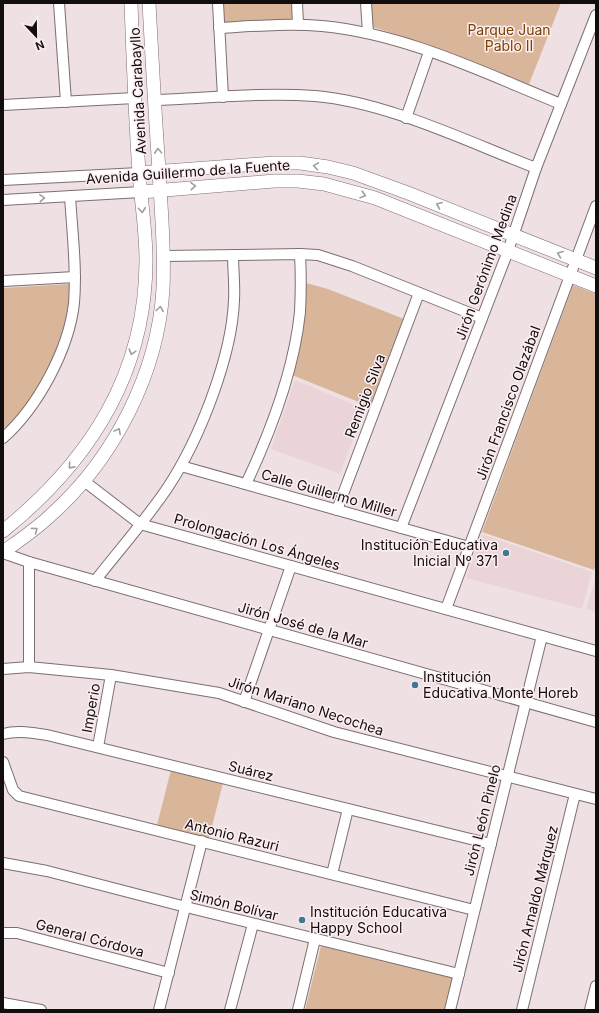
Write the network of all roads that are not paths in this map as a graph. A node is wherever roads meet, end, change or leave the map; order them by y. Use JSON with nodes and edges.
{"nodes":[{"id":1,"x":59,"y":3,"type":"edge"},
{"id":2,"x":130,"y":3,"type":"edge"},
{"id":3,"x":149,"y":3,"type":"edge"},
{"id":4,"x":218,"y":3,"type":"edge"},
{"id":5,"x":297,"y":3,"type":"edge"},
{"id":6,"x":366,"y":3,"type":"edge"},
{"id":7,"x":596,"y":15,"type":"edge"},
{"id":8,"x":298,"y":24,"type":"junction"},
{"id":9,"x":219,"y":28,"type":"junction"},
{"id":10,"x":368,"y":33,"type":"junction"},
{"id":11,"x":429,"y":52,"type":"junction"},
{"id":12,"x":223,"y":97,"type":"junction"},
{"id":13,"x":136,"y":98,"type":"junction"},
{"id":14,"x":155,"y":100,"type":"junction"},
{"id":15,"x":66,"y":102,"type":"junction"},
{"id":16,"x":561,"y":104,"type":"junction"},
{"id":17,"x":3,"y":105,"type":"edge"},
{"id":18,"x":406,"y":118,"type":"junction"},
{"id":19,"x":536,"y":168,"type":"junction"},
{"id":20,"x":159,"y":170,"type":"junction"},
{"id":21,"x":139,"y":173,"type":"junction"},
{"id":22,"x":3,"y":180,"type":"edge"},
{"id":23,"x":160,"y":189,"type":"junction"},
{"id":24,"x":141,"y":192,"type":"junction"},
{"id":25,"x":70,"y":196,"type":"junction"},
{"id":26,"x":3,"y":200,"type":"edge"},
{"id":27,"x":596,"y":206,"type":"edge"},
{"id":28,"x":514,"y":235,"type":"junction"},
{"id":29,"x":508,"y":252,"type":"junction"},
{"id":30,"x":300,"y":254,"type":"junction"},
{"id":31,"x":233,"y":255,"type":"junction"},
{"id":32,"x":164,"y":256,"type":"junction"},
{"id":33,"x":575,"y":260,"type":"junction"},
{"id":34,"x":596,"y":268,"type":"edge"},
{"id":35,"x":570,"y":276,"type":"junction"},
{"id":36,"x":75,"y":277,"type":"junction"},
{"id":37,"x":3,"y":281,"type":"edge"},
{"id":38,"x":596,"y":286,"type":"edge"},
{"id":39,"x":419,"y":293,"type":"junction"},
{"id":40,"x":482,"y":318,"type":"junction"},
{"id":41,"x":4,"y":434,"type":"edge"},
{"id":42,"x":181,"y":466,"type":"junction"},
{"id":43,"x":84,"y":481,"type":"junction"},
{"id":44,"x":246,"y":484,"type":"junction"},
{"id":45,"x":337,"y":510,"type":"junction"},
{"id":46,"x":140,"y":524,"type":"junction"},
{"id":47,"x":402,"y":528,"type":"junction"},
{"id":48,"x":3,"y":530,"type":"edge"},
{"id":49,"x":469,"y":547,"type":"junction"},
{"id":50,"x":3,"y":553,"type":"edge"},
{"id":51,"x":29,"y":562,"type":"junction"},
{"id":52,"x":291,"y":566,"type":"junction"},
{"id":53,"x":95,"y":581,"type":"junction"},
{"id":54,"x":446,"y":609,"type":"junction"},
{"id":55,"x":270,"y":630,"type":"junction"},
{"id":56,"x":542,"y":636,"type":"junction"},
{"id":57,"x":596,"y":651,"type":"edge"},
{"id":58,"x":28,"y":667,"type":"junction"},
{"id":59,"x":3,"y":669,"type":"edge"},
{"id":60,"x":111,"y":675,"type":"junction"},
{"id":61,"x":244,"y":702,"type":"junction"},
{"id":62,"x":526,"y":702,"type":"junction"},
{"id":63,"x":596,"y":722,"type":"edge"},
{"id":64,"x":3,"y":734,"type":"edge"},
{"id":65,"x":98,"y":747,"type":"junction"},
{"id":66,"x":3,"y":762,"type":"edge"},
{"id":67,"x":507,"y":777,"type":"junction"},
{"id":68,"x":575,"y":794,"type":"junction"},
{"id":69,"x":596,"y":799,"type":"edge"},
{"id":70,"x":348,"y":809,"type":"junction"},
{"id":71,"x":202,"y":841,"type":"junction"},
{"id":72,"x":490,"y":844,"type":"junction"},
{"id":73,"x":3,"y":863,"type":"edge"},
{"id":74,"x":332,"y":874,"type":"junction"},
{"id":75,"x":186,"y":907,"type":"junction"},
{"id":76,"x":474,"y":910,"type":"junction"},
{"id":77,"x":253,"y":924,"type":"junction"},
{"id":78,"x":3,"y":933,"type":"edge"},
{"id":79,"x":315,"y":939,"type":"junction"},
{"id":80,"x":169,"y":973,"type":"junction"},
{"id":81,"x":459,"y":974,"type":"junction"},
{"id":82,"x":596,"y":986,"type":"edge"},
{"id":83,"x":3,"y":1003,"type":"edge"},
{"id":84,"x":26,"y":1008,"type":"edge"},
{"id":85,"x":40,"y":1010,"type":"edge"},
{"id":86,"x":159,"y":1010,"type":"edge"},
{"id":87,"x":230,"y":1010,"type":"edge"},
{"id":88,"x":298,"y":1010,"type":"edge"},
{"id":89,"x":450,"y":1010,"type":"edge"},
{"id":90,"x":522,"y":1010,"type":"edge"},
{"id":91,"x":590,"y":1010,"type":"edge"}],
"edges":[{"from":1,"to":15,"type":"street"},
{"from":2,"to":13,"type":"main road","name":"Avenida Carabayllo"},
{"from":3,"to":14,"type":"main road","name":"Avenida Carabayllo"},
{"from":4,"to":9,"type":"street"},
{"from":5,"to":8,"type":"street"},
{"from":6,"to":10,"type":"street"},
{"from":7,"to":16,"type":"street","name":"Jirón Gerónimo Medina"},
{"from":8,"to":9,"type":"street"},
{"from":8,"to":10,"type":"street"},
{"from":9,"to":12,"type":"street"},
{"from":10,"to":11,"type":"street"},
{"from":11,"to":16,"type":"street"},
{"from":11,"to":18,"type":"street"},
{"from":12,"to":14,"type":"street"},
{"from":12,"to":18,"type":"street"},
{"from":13,"to":15,"type":"street"},
{"from":13,"to":21,"type":"main road","name":"Avenida Carabayllo"},
{"from":20,"to":14,"type":"main road","name":"Avenida Carabayllo","one_way":true},
{"from":15,"to":17,"type":"street"},
{"from":16,"to":19,"type":"street","name":"Jirón Gerónimo Medina"},
{"from":18,"to":19,"type":"street"},
{"from":19,"to":28,"type":"street","name":"Jirón Gerónimo Medina"},
{"from":20,"to":21,"type":"main road","name":"Avenida Guillermo de la Fuente"},
{"from":20,"to":23,"type":"main road","name":"Avenida Carabayllo"},
{"from":28,"to":20,"type":"main road","name":"Avenida Guillermo de la Fuente","one_way":true},
{"from":21,"to":22,"type":"street","name":"Avenida Guillermo de la Fuente"},
{"from":21,"to":24,"type":"main road","name":"Avenida Carabayllo"},
{"from":23,"to":24,"type":"main road","name":"Avenida Guillermo de la Fuente"},
{"from":23,"to":29,"type":"main road","name":"Avenida Guillermo de la Fuente","one_way":true},
{"from":23,"to":32,"type":"main road","name":"Avenida Carabayllo"},
{"from":24,"to":25,"type":"street","name":"Avenida Guillermo de la Fuente"},
{"from":24,"to":48,"type":"main road","name":"Avenida Carabayllo","one_way":true},
{"from":26,"to":25,"type":"street","name":"Avenida Guillermo de la Fuente","one_way":true},
{"from":25,"to":36,"type":"street"},
{"from":27,"to":33,"type":"street","name":"Jirón Francisco Olazábal"},
{"from":28,"to":29,"type":"street","name":"Jirón Gerónimo Medina"},
{"from":33,"to":28,"type":"main road","name":"Avenida Guillermo de la Fuente","one_way":true},
{"from":29,"to":35,"type":"main road","name":"Avenida Guillermo de la Fuente"},
{"from":29,"to":40,"type":"street","name":"Jirón Gerónimo Medina"},
{"from":30,"to":31,"type":"street"},
{"from":30,"to":39,"type":"street"},
{"from":30,"to":44,"type":"street"},
{"from":31,"to":32,"type":"street"},
{"from":31,"to":42,"type":"street"},
{"from":43,"to":32,"type":"main road","name":"Avenida Carabayllo","one_way":true},
{"from":33,"to":34,"type":"main road","name":"Avenida Guillermo de la Fuente"},
{"from":33,"to":35,"type":"street","name":"Jirón Francisco Olazábal"},
{"from":35,"to":38,"type":"main road","name":"Avenida Guillermo de la Fuente"},
{"from":35,"to":49,"type":"street","name":"Jirón Francisco Olazábal"},
{"from":36,"to":37,"type":"street"},
{"from":36,"to":41,"type":"street"},
{"from":39,"to":40,"type":"street"},
{"from":39,"to":45,"type":"street","name":"Remigio Silva"},
{"from":40,"to":47,"type":"street","name":"Jirón Gerónimo Medina"},
{"from":42,"to":44,"type":"street","name":"Calle Guillermo Miller"},
{"from":42,"to":46,"type":"street"},
{"from":43,"to":46,"type":"street","name":"Prolongación Los Ángeles"},
{"from":50,"to":43,"type":"main road","name":"Avenida Carabayllo","one_way":true},
{"from":44,"to":45,"type":"street","name":"Calle Guillermo Miller"},
{"from":45,"to":47,"type":"street","name":"Calle Guillermo Miller"},
{"from":46,"to":52,"type":"street","name":"Prolongación Los Ángeles"},
{"from":46,"to":53,"type":"street"},
{"from":47,"to":49,"type":"street","name":"Calle Guillermo Miller"},
{"from":49,"to":54,"type":"street","name":"Jirón Francisco Olazábal"},
{"from":50,"to":51,"type":"street","name":"Jirón José de la Mar"},
{"from":51,"to":53,"type":"street","name":"Jirón José de la Mar"},
{"from":51,"to":58,"type":"street"},
{"from":52,"to":54,"type":"street","name":"Prolongación Los Ángeles"},
{"from":52,"to":55,"type":"street"},
{"from":53,"to":55,"type":"street","name":"Jirón José de la Mar"},
{"from":54,"to":56,"type":"street","name":"Prolongación Los Ángeles"},
{"from":55,"to":61,"type":"street"},
{"from":55,"to":62,"type":"street","name":"Jirón José de la Mar"},
{"from":56,"to":57,"type":"street","name":"Prolongación Los Ángeles"},
{"from":56,"to":62,"type":"street","name":"Jirón León Pinelo"},
{"from":58,"to":59,"type":"street","name":"Jirón Mariano Necochea"},
{"from":58,"to":60,"type":"street","name":"Jirón Mariano Necochea"},
{"from":60,"to":61,"type":"street","name":"Jirón Mariano Necochea"},
{"from":60,"to":65,"type":"street","name":"Imperio"},
{"from":61,"to":67,"type":"street","name":"Jirón Mariano Necochea"},
{"from":62,"to":63,"type":"street","name":"Jirón José de la Mar"},
{"from":62,"to":67,"type":"street","name":"Jirón León Pinelo"},
{"from":64,"to":65,"type":"street","name":"Suárez"},
{"from":65,"to":70,"type":"street","name":"Suárez"},
{"from":66,"to":71,"type":"street","name":"Antonio Razuri"},
{"from":67,"to":68,"type":"street","name":"Jirón Mariano Necochea"},
{"from":67,"to":72,"type":"street","name":"Jirón León Pinelo"},
{"from":68,"to":69,"type":"street","name":"Jirón Mariano Necochea"},
{"from":68,"to":90,"type":"street","name":"Jirón Arnaldo Márquez"},
{"from":70,"to":72,"type":"street","name":"Suárez"},
{"from":70,"to":74,"type":"street"},
{"from":71,"to":74,"type":"street","name":"Antonio Razuri"},
{"from":71,"to":75,"type":"street"},
{"from":72,"to":76,"type":"street","name":"Jirón León Pinelo"},
{"from":73,"to":75,"type":"street","name":"Simón Bolívar"},
{"from":74,"to":76,"type":"street","name":"Antonio Razuri"},
{"from":75,"to":77,"type":"street","name":"Simón Bolívar"},
{"from":75,"to":80,"type":"street"},
{"from":76,"to":81,"type":"street","name":"Jirón León Pinelo"},
{"from":77,"to":79,"type":"street","name":"Simón Bolívar"},
{"from":77,"to":87,"type":"street"},
{"from":78,"to":80,"type":"street","name":"General Córdova"},
{"from":79,"to":81,"type":"street","name":"Simón Bolívar"},
{"from":79,"to":88,"type":"street"},
{"from":80,"to":86,"type":"street"},
{"from":81,"to":89,"type":"street","name":"Jirón León Pinelo"},
{"from":82,"to":91,"type":"street"},
{"from":83,"to":84,"type":"street"},
{"from":84,"to":85,"type":"street"}]}
